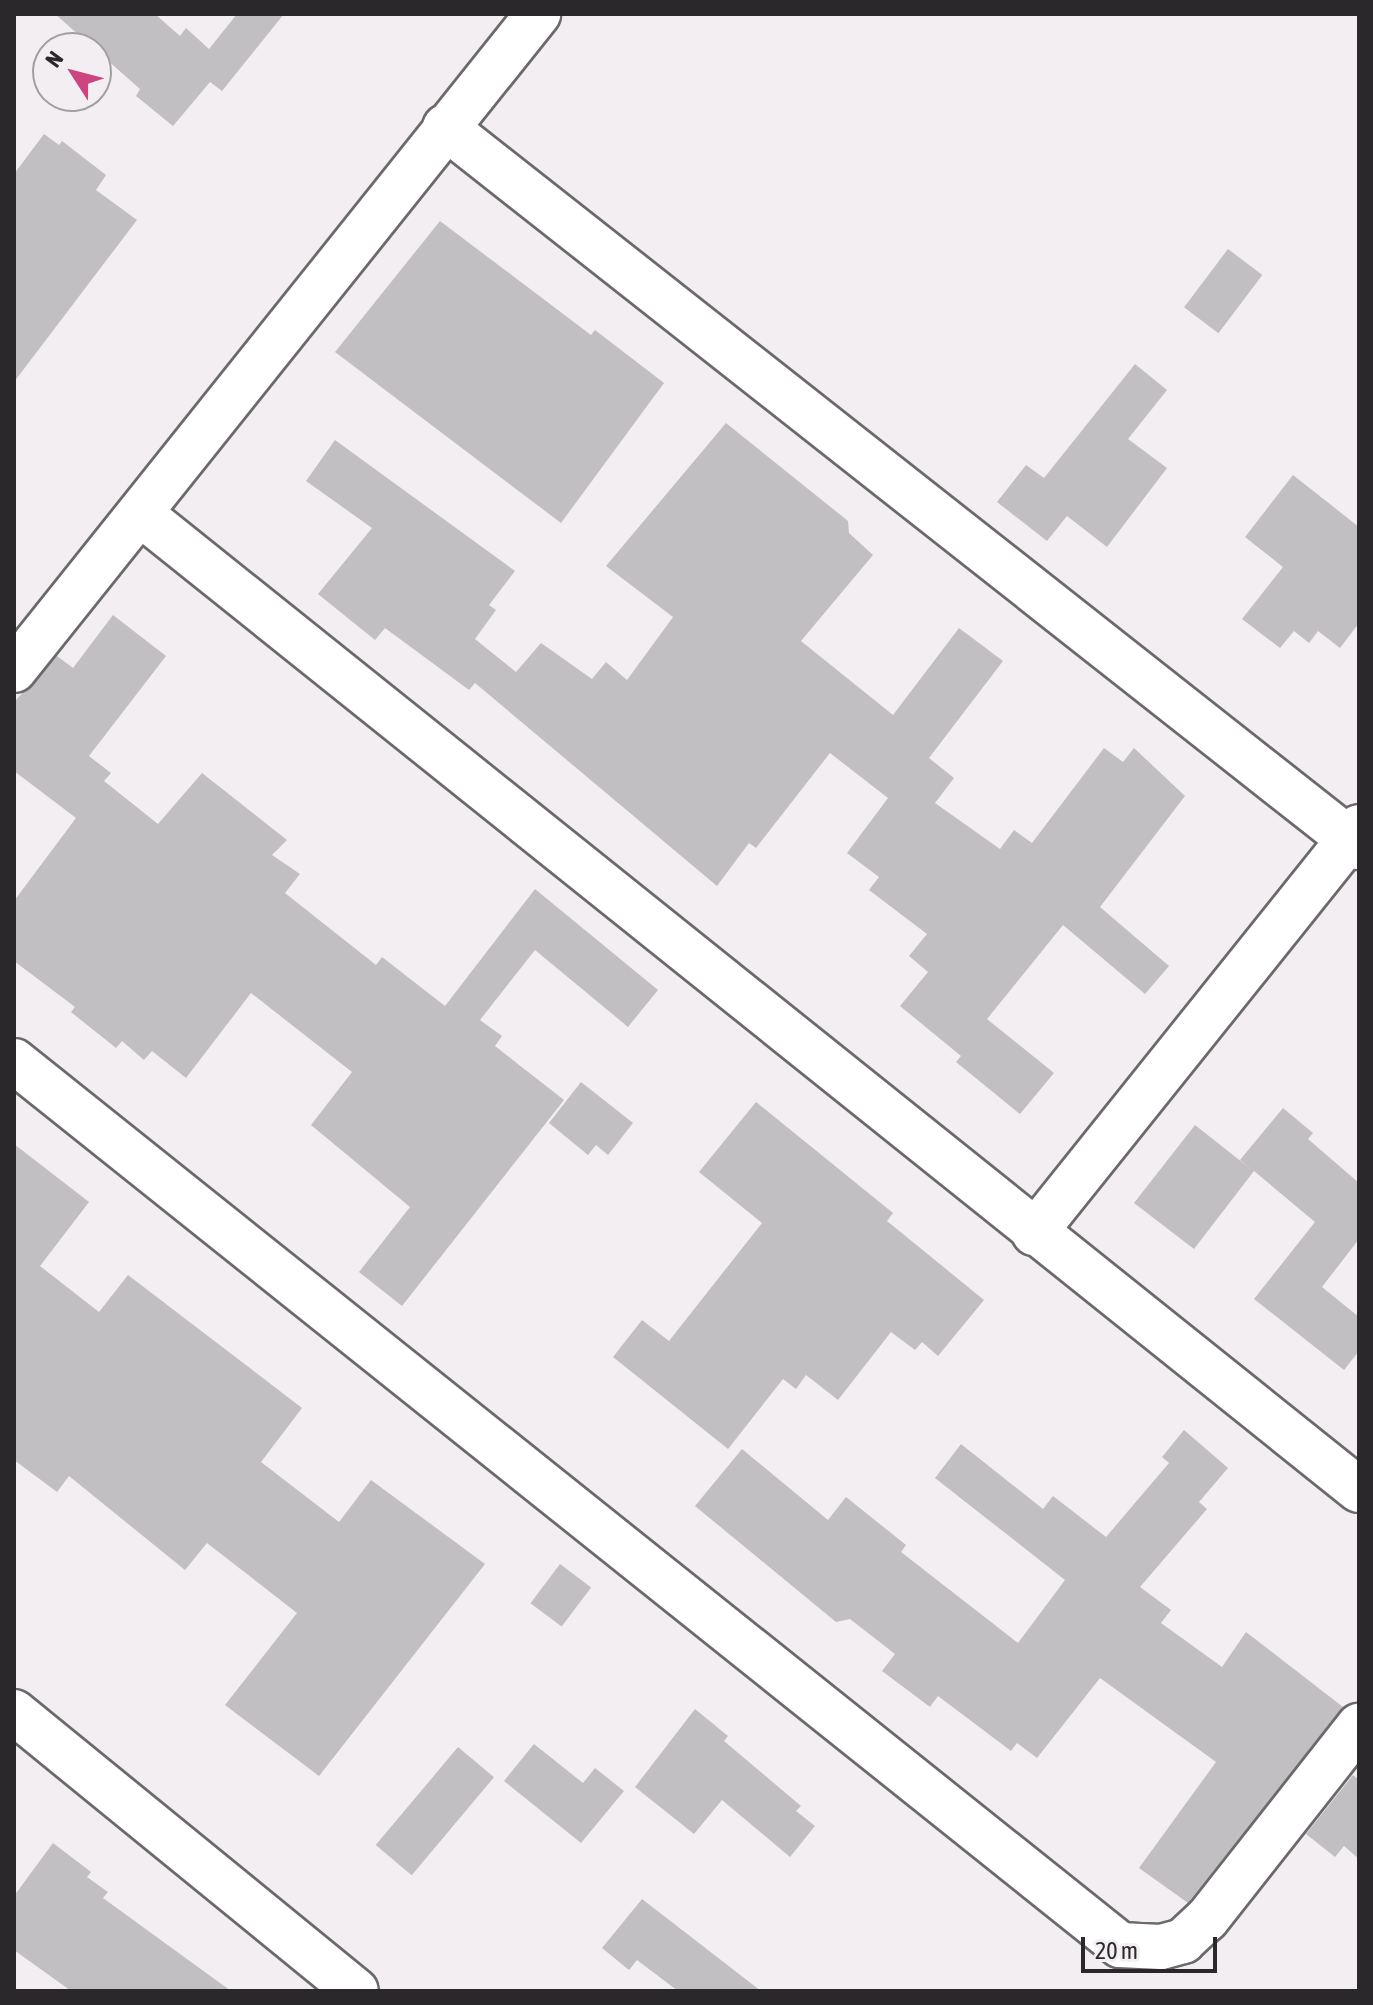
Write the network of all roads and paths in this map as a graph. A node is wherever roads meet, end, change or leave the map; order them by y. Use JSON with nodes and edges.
{"nodes":[{"id":1,"x":538,"y":14,"type":"edge"},
{"id":2,"x":445,"y":127,"type":"junction"},
{"id":3,"x":142,"y":515,"type":"junction"},
{"id":4,"x":14,"y":670,"type":"edge"},
{"id":5,"x":1356,"y":838,"type":"edge"},
{"id":6,"x":14,"y":1061,"type":"edge"},
{"id":7,"x":1034,"y":1233,"type":"junction"},
{"id":8,"x":1359,"y":1490,"type":"edge"},
{"id":9,"x":14,"y":1712,"type":"edge"},
{"id":10,"x":1359,"y":1726,"type":"edge"},
{"id":11,"x":356,"y":1991,"type":"edge"}],
"edges":[{"from":1,"to":2,"type":"street"},
{"from":2,"to":3,"type":"street"},
{"from":2,"to":5,"type":"street"},
{"from":3,"to":4,"type":"street"},
{"from":3,"to":7,"type":"street"},
{"from":5,"to":7,"type":"street"},
{"from":6,"to":10,"type":"street"},
{"from":7,"to":8,"type":"street"},
{"from":9,"to":11,"type":"street"}]}
